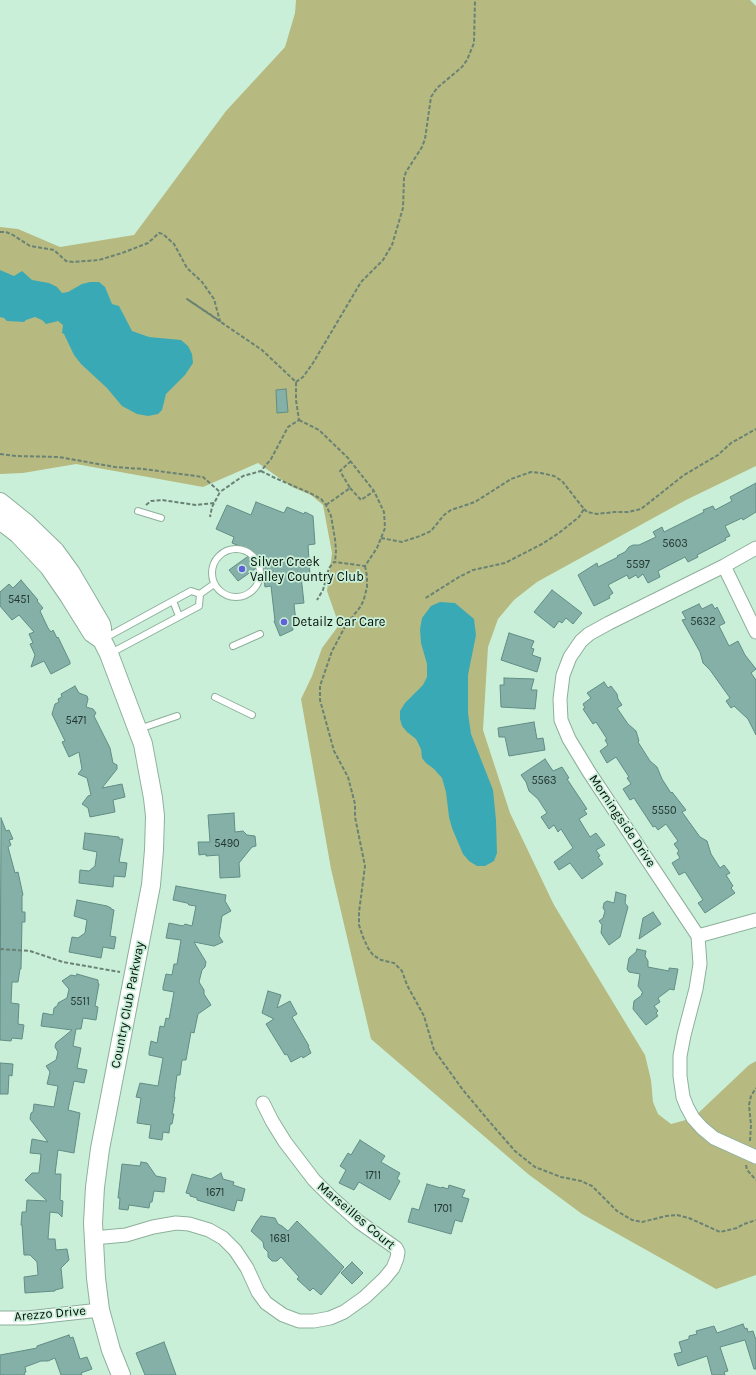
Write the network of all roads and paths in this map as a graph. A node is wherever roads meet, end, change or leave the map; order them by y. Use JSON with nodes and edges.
{"nodes":[{"id":1,"x":475,"y":0,"type":"edge"},
{"id":2,"x":0,"y":232,"type":"edge"},
{"id":3,"x":296,"y":382,"type":"junction"},
{"id":4,"x":299,"y":420,"type":"junction"},
{"id":5,"x":756,"y":429,"type":"edge"},
{"id":6,"x":0,"y":454,"type":"edge"},
{"id":7,"x":351,"y":461,"type":"junction"},
{"id":8,"x":261,"y":471,"type":"junction"},
{"id":9,"x":350,"y":488,"type":"junction"},
{"id":10,"x":374,"y":491,"type":"junction"},
{"id":11,"x":220,"y":492,"type":"junction"},
{"id":12,"x":0,"y":502,"type":"edge"},
{"id":13,"x":214,"y":503,"type":"junction"},
{"id":14,"x":326,"y":505,"type":"junction"},
{"id":15,"x":584,"y":509,"type":"junction"},
{"id":16,"x":140,"y":512,"type":"joint"},
{"id":17,"x":210,"y":517,"type":"dead end"},
{"id":18,"x":161,"y":518,"type":"dead end"},
{"id":19,"x":0,"y":520,"type":"edge"},
{"id":20,"x":382,"y":538,"type":"junction"},
{"id":21,"x":33,"y":539,"type":"junction"},
{"id":22,"x":756,"y":548,"type":"edge"},
{"id":23,"x":334,"y":562,"type":"junction"},
{"id":24,"x":365,"y":566,"type":"junction"},
{"id":25,"x":724,"y":566,"type":"junction"},
{"id":26,"x":214,"y":584,"type":"junction"},
{"id":27,"x":200,"y":594,"type":"junction"},
{"id":28,"x":424,"y":599,"type":"dead end"},
{"id":29,"x":317,"y":600,"type":"dead end"},
{"id":30,"x":173,"y":601,"type":"junction"},
{"id":31,"x":179,"y":616,"type":"junction"},
{"id":32,"x":756,"y":632,"type":"edge"},
{"id":33,"x":260,"y":634,"type":"dead end"},
{"id":34,"x":233,"y":646,"type":"dead end"},
{"id":35,"x":106,"y":647,"type":"junction"},
{"id":36,"x":215,"y":697,"type":"dead end"},
{"id":37,"x":252,"y":715,"type":"dead end"},
{"id":38,"x":177,"y":716,"type":"dead end"},
{"id":39,"x":138,"y":730,"type":"junction"},
{"id":40,"x":756,"y":920,"type":"edge"},
{"id":41,"x":698,"y":936,"type":"junction"},
{"id":42,"x":0,"y":949,"type":"edge"},
{"id":43,"x":122,"y":973,"type":"dead end"},
{"id":44,"x":756,"y":1088,"type":"edge"},
{"id":45,"x":263,"y":1103,"type":"dead end"},
{"id":46,"x":750,"y":1143,"type":"dead end"},
{"id":47,"x":751,"y":1161,"type":"edge"},
{"id":48,"x":756,"y":1180,"type":"edge"},
{"id":49,"x":756,"y":1220,"type":"edge"},
{"id":50,"x":93,"y":1238,"type":"junction"},
{"id":51,"x":100,"y":1310,"type":"junction"},
{"id":52,"x":0,"y":1318,"type":"edge"},
{"id":53,"x":121,"y":1375,"type":"edge"}],
"edges":[{"from":1,"to":3,"type":"path"},
{"from":2,"to":3,"type":"path"},
{"from":3,"to":4,"type":"path"},
{"from":4,"to":7,"type":"path"},
{"from":4,"to":8,"type":"path"},
{"from":5,"to":15,"type":"path"},
{"from":6,"to":11,"type":"path"},
{"from":7,"to":9,"type":"path"},
{"from":7,"to":10,"type":"path"},
{"from":8,"to":11,"type":"path"},
{"from":8,"to":14,"type":"path"},
{"from":9,"to":10,"type":"path"},
{"from":9,"to":14,"type":"path"},
{"from":10,"to":20,"type":"path"},
{"from":11,"to":13,"type":"path"},
{"from":12,"to":21,"type":"street","name":"Country Club Parkway"},
{"from":13,"to":16,"type":"path"},
{"from":13,"to":17,"type":"path"},
{"from":14,"to":23,"type":"path"},
{"from":15,"to":20,"type":"path"},
{"from":15,"to":28,"type":"path"},
{"from":16,"to":18,"type":"lane"},
{"from":19,"to":21,"type":"street","name":"Country Club Parkway"},
{"from":20,"to":24,"type":"path"},
{"from":21,"to":35,"type":"street","name":"Country Club Parkway"},
{"from":22,"to":25,"type":"street","name":"Morningside Drive"},
{"from":23,"to":24,"type":"path"},
{"from":23,"to":29,"type":"path"},
{"from":24,"to":49,"type":"path"},
{"from":25,"to":32,"type":"street"},
{"from":25,"to":41,"type":"street","name":"Morningside Drive"},
{"from":26,"to":26,"type":"lane"},
{"from":26,"to":27,"type":"lane"},
{"from":27,"to":30,"type":"lane"},
{"from":27,"to":31,"type":"lane"},
{"from":30,"to":31,"type":"lane"},
{"from":30,"to":35,"type":"lane"},
{"from":31,"to":35,"type":"lane"},
{"from":33,"to":34,"type":"lane"},
{"from":35,"to":39,"type":"street","name":"Country Club Parkway"},
{"from":36,"to":37,"type":"lane"},
{"from":38,"to":39,"type":"lane"},
{"from":39,"to":50,"type":"street","name":"Country Club Parkway"},
{"from":40,"to":41,"type":"street"},
{"from":41,"to":47,"type":"street","name":"Morningside Drive"},
{"from":42,"to":43,"type":"path"},
{"from":44,"to":46,"type":"path"},
{"from":45,"to":50,"type":"street","name":"Marseilles Court"},
{"from":47,"to":48,"type":"path"},
{"from":50,"to":51,"type":"street","name":"Country Club Parkway"},
{"from":51,"to":52,"type":"street","name":"Arezzo Drive"},
{"from":51,"to":53,"type":"street","name":"Country Club Parkway"}]}
